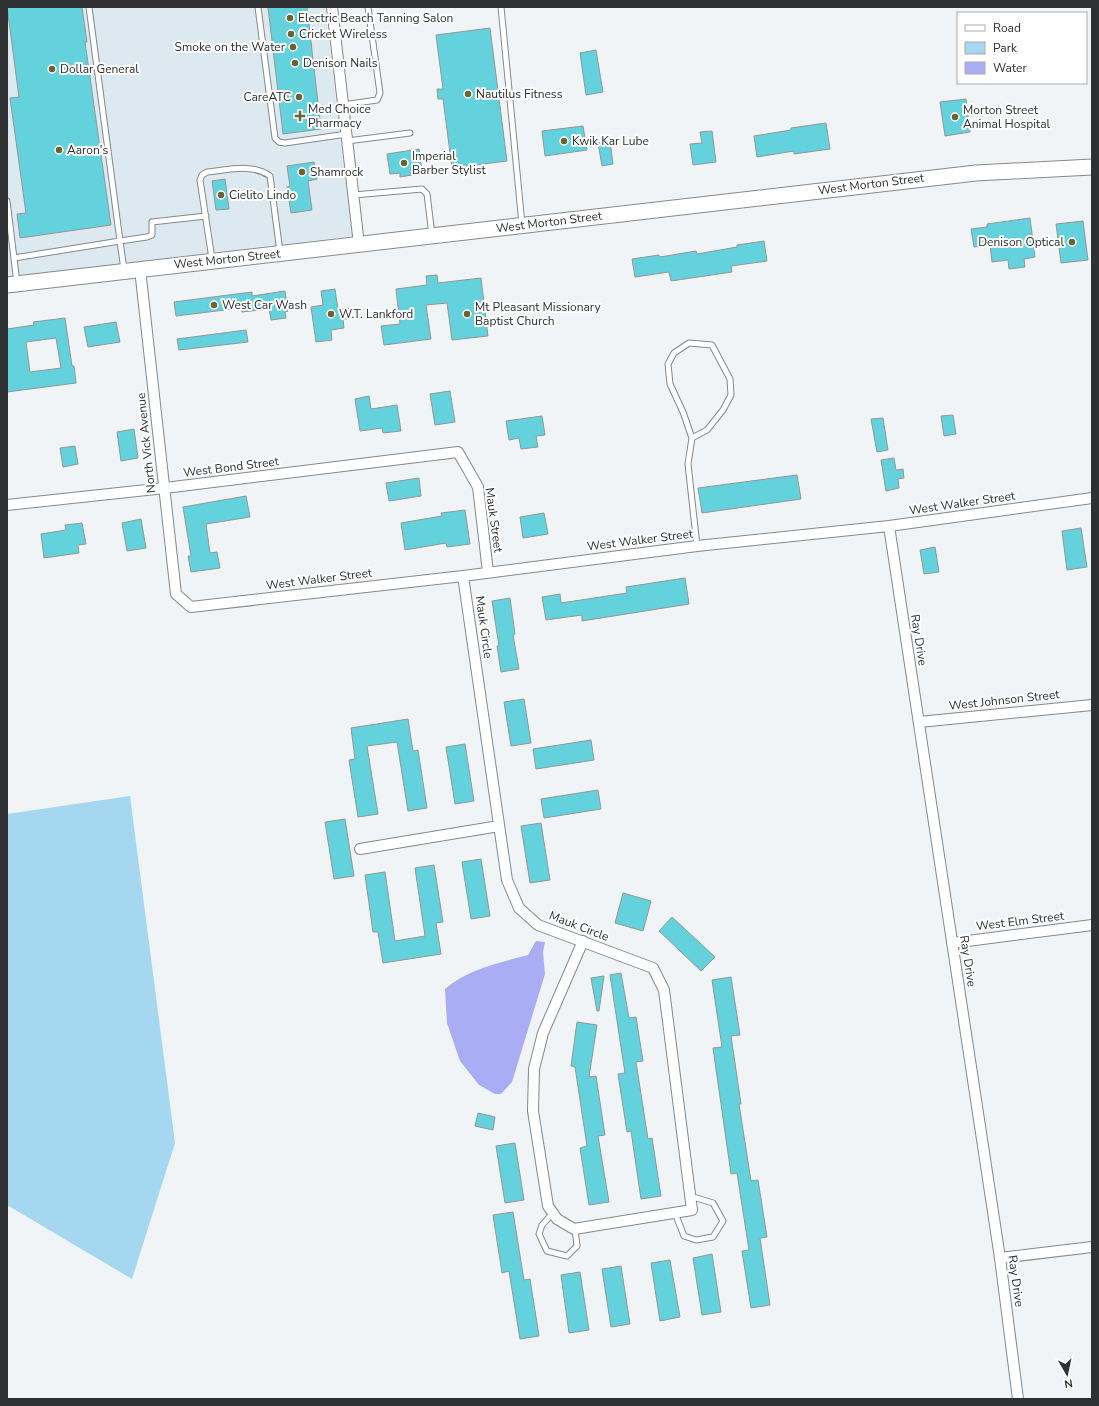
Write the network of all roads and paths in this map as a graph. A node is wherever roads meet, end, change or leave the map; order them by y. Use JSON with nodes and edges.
{"nodes":[{"id":1,"x":89,"y":7,"type":"edge"},
{"id":2,"x":258,"y":7,"type":"edge"},
{"id":3,"x":332,"y":7,"type":"edge"},
{"id":4,"x":368,"y":7,"type":"edge"},
{"id":5,"x":500,"y":7,"type":"edge"},
{"id":6,"x":343,"y":105,"type":"junction"},
{"id":7,"x":410,"y":133,"type":"dead end"},
{"id":8,"x":347,"y":138,"type":"junction"},
{"id":9,"x":1092,"y":167,"type":"edge"},
{"id":10,"x":354,"y":195,"type":"junction"},
{"id":11,"x":7,"y":201,"type":"edge"},
{"id":12,"x":206,"y":216,"type":"junction"},
{"id":13,"x":522,"y":225,"type":"junction"},
{"id":14,"x":432,"y":236,"type":"junction"},
{"id":15,"x":120,"y":241,"type":"junction"},
{"id":16,"x":359,"y":244,"type":"junction"},
{"id":17,"x":280,"y":253,"type":"junction"},
{"id":18,"x":14,"y":258,"type":"junction"},
{"id":19,"x":212,"y":261,"type":"junction"},
{"id":20,"x":140,"y":269,"type":"junction"},
{"id":21,"x":124,"y":271,"type":"junction"},
{"id":22,"x":12,"y":284,"type":"edge"},
{"id":23,"x":692,"y":438,"type":"junction"},
{"id":24,"x":458,"y":452,"type":"joint"},
{"id":25,"x":164,"y":488,"type":"junction"},
{"id":26,"x":1092,"y":498,"type":"edge"},
{"id":27,"x":7,"y":505,"type":"edge"},
{"id":28,"x":889,"y":526,"type":"junction"},
{"id":29,"x":697,"y":546,"type":"junction"},
{"id":30,"x":488,"y":572,"type":"junction"},
{"id":31,"x":463,"y":576,"type":"junction"},
{"id":32,"x":191,"y":608,"type":"joint"},
{"id":33,"x":1092,"y":705,"type":"edge"},
{"id":34,"x":919,"y":722,"type":"junction"},
{"id":35,"x":499,"y":826,"type":"junction"},
{"id":36,"x":360,"y":850,"type":"dead end"},
{"id":37,"x":1092,"y":925,"type":"edge"},
{"id":38,"x":583,"y":941,"type":"junction"},
{"id":39,"x":952,"y":943,"type":"junction"},
{"id":40,"x":690,"y":1196,"type":"junction"},
{"id":41,"x":553,"y":1213,"type":"junction"},
{"id":42,"x":675,"y":1213,"type":"junction"},
{"id":43,"x":575,"y":1229,"type":"junction"},
{"id":44,"x":1092,"y":1247,"type":"edge"},
{"id":45,"x":1000,"y":1258,"type":"junction"},
{"id":46,"x":1018,"y":1399,"type":"edge"}],
"edges":[{"from":1,"to":15,"type":"lane"},
{"from":2,"to":8,"type":"lane"},
{"from":3,"to":6,"type":"street"},
{"from":4,"to":6,"type":"lane"},
{"from":5,"to":13,"type":"lane"},
{"from":6,"to":8,"type":"street"},
{"from":7,"to":8,"type":"lane"},
{"from":8,"to":10,"type":"street"},
{"from":9,"to":13,"type":"main road","name":"West Morton Street"},
{"from":10,"to":14,"type":"lane"},
{"from":10,"to":16,"type":"street"},
{"from":11,"to":18,"type":"lane"},
{"from":12,"to":15,"type":"lane"},
{"from":12,"to":17,"type":"lane"},
{"from":12,"to":19,"type":"lane"},
{"from":13,"to":14,"type":"main road","name":"West Morton Street"},
{"from":14,"to":16,"type":"main road","name":"West Morton Street"},
{"from":15,"to":18,"type":"lane"},
{"from":15,"to":21,"type":"lane"},
{"from":16,"to":17,"type":"main road","name":"West Morton Street"},
{"from":17,"to":19,"type":"main road","name":"West Morton Street"},
{"from":18,"to":22,"type":"lane"},
{"from":19,"to":20,"type":"main road","name":"West Morton Street"},
{"from":20,"to":21,"type":"main road","name":"West Morton Street"},
{"from":20,"to":25,"type":"street","name":"North Vick Avenue"},
{"from":21,"to":22,"type":"main road","name":"West Morton Street"},
{"from":23,"to":23,"type":"lane"},
{"from":23,"to":29,"type":"lane"},
{"from":24,"to":25,"type":"street","name":"West Bond Street"},
{"from":24,"to":30,"type":"street","name":"Mauk Street"},
{"from":25,"to":27,"type":"street","name":"West Bond Street"},
{"from":25,"to":32,"type":"street","name":"North Vick Avenue"},
{"from":26,"to":28,"type":"street","name":"West Walker Street"},
{"from":28,"to":29,"type":"street","name":"West Walker Street"},
{"from":28,"to":34,"type":"street","name":"Ray Drive"},
{"from":29,"to":30,"type":"street","name":"West Walker Street"},
{"from":30,"to":31,"type":"street","name":"West Walker Street"},
{"from":31,"to":32,"type":"street","name":"West Walker Street"},
{"from":31,"to":35,"type":"street","name":"Mauk Circle"},
{"from":33,"to":34,"type":"street","name":"West Johnson Street"},
{"from":34,"to":39,"type":"street","name":"Ray Drive"},
{"from":35,"to":36,"type":"street"},
{"from":35,"to":38,"type":"street","name":"Mauk Circle"},
{"from":37,"to":39,"type":"street","name":"West Elm Street"},
{"from":38,"to":40,"type":"street","name":"Mauk Circle"},
{"from":38,"to":41,"type":"street"},
{"from":39,"to":45,"type":"street","name":"Ray Drive"},
{"from":40,"to":42,"type":"street","name":"Mauk Circle"},
{"from":40,"to":42,"type":"lane"},
{"from":41,"to":43,"type":"street"},
{"from":41,"to":43,"type":"lane"},
{"from":42,"to":43,"type":"street"},
{"from":44,"to":45,"type":"street"},
{"from":45,"to":46,"type":"street","name":"Ray Drive"}]}
